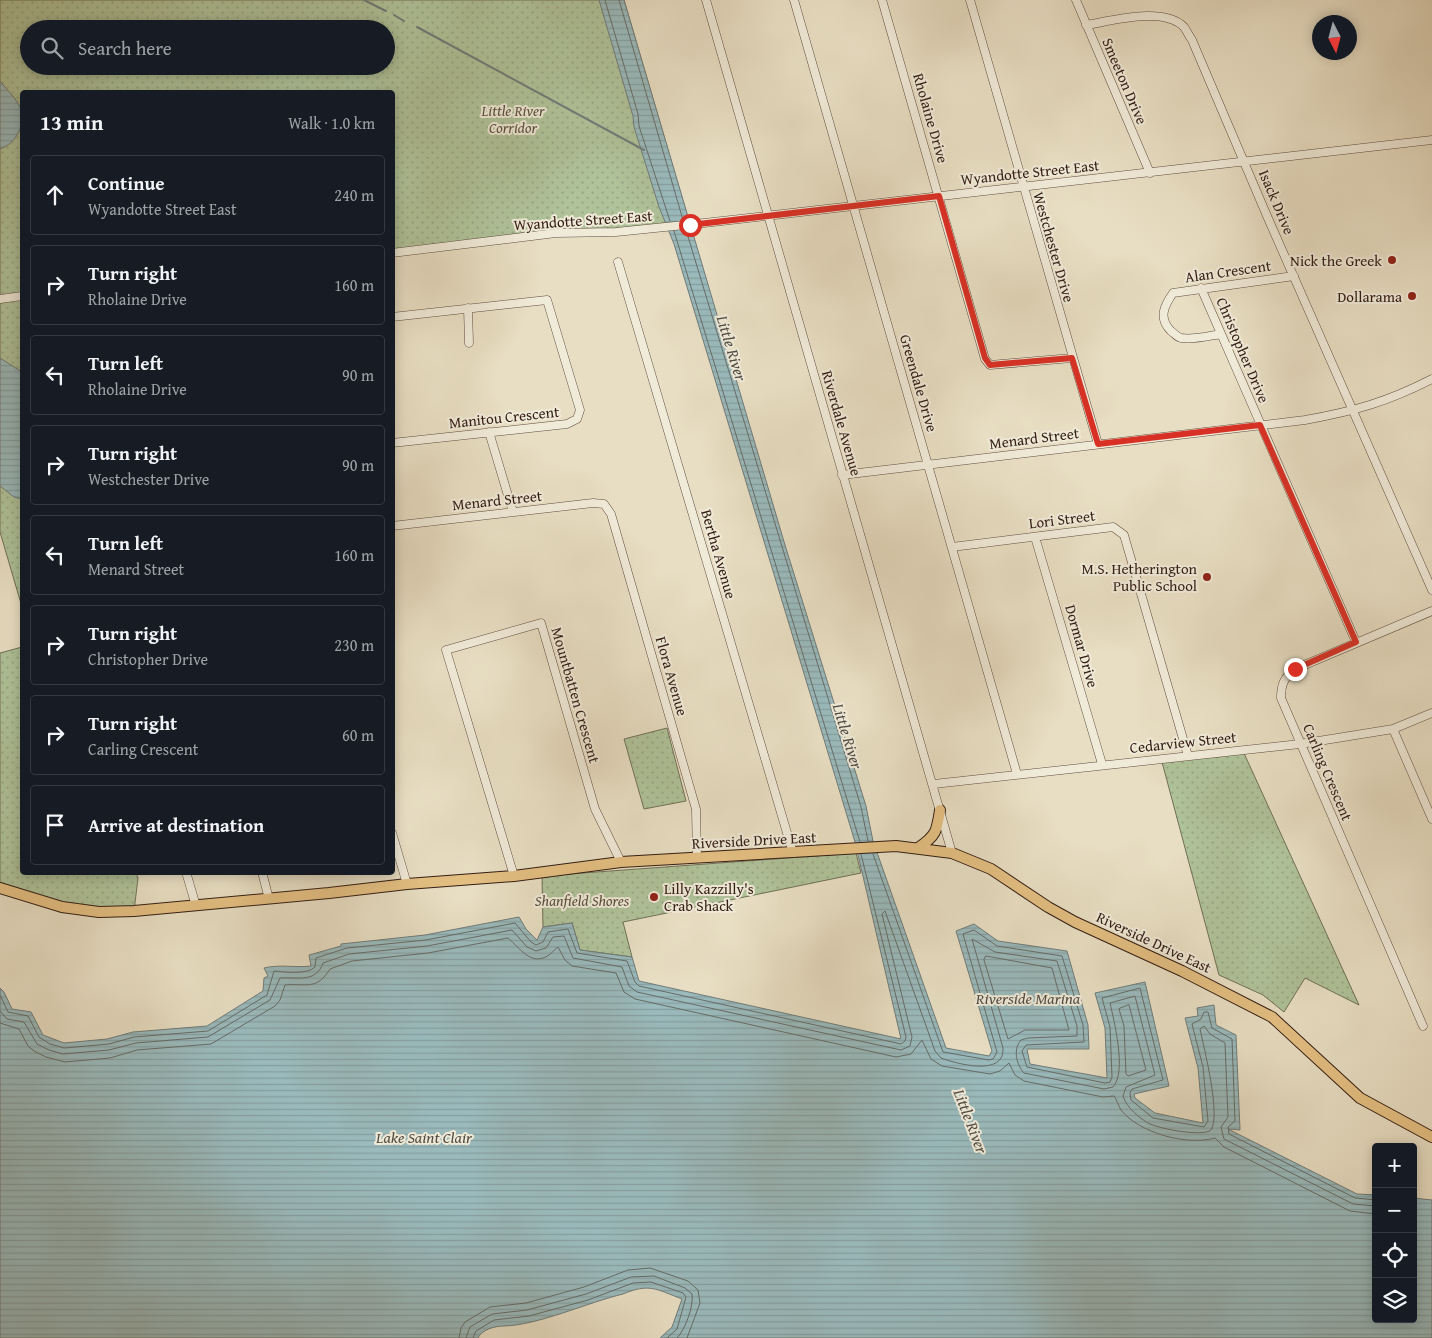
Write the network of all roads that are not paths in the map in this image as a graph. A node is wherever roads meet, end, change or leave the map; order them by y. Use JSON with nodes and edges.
{"nodes":[{"id":1,"x":706,"y":0,"type":"edge"},
{"id":2,"x":794,"y":0,"type":"edge"},
{"id":3,"x":882,"y":0,"type":"edge"},
{"id":4,"x":970,"y":0,"type":"edge"},
{"id":5,"x":1076,"y":0,"type":"edge"},
{"id":6,"x":1086,"y":25,"type":"junction"},
{"id":7,"x":1432,"y":140,"type":"edge"},
{"id":8,"x":1244,"y":161,"type":"junction"},
{"id":9,"x":1150,"y":172,"type":"junction"},
{"id":10,"x":1022,"y":186,"type":"junction"},
{"id":11,"x":939,"y":196,"type":"junction"},
{"id":12,"x":853,"y":206,"type":"junction"},
{"id":13,"x":768,"y":216,"type":"junction"},
{"id":14,"x":395,"y":253,"type":"edge"},
{"id":15,"x":618,"y":262,"type":"dead end"},
{"id":16,"x":1294,"y":276,"type":"junction"},
{"id":17,"x":1201,"y":288,"type":"junction"},
{"id":18,"x":20,"y":296,"type":"edge"},
{"id":19,"x":0,"y":299,"type":"edge"},
{"id":20,"x":468,"y":308,"type":"junction"},
{"id":21,"x":395,"y":317,"type":"edge"},
{"id":22,"x":1221,"y":334,"type":"junction"},
{"id":23,"x":469,"y":343,"type":"dead end"},
{"id":24,"x":1072,"y":358,"type":"junction"},
{"id":25,"x":1432,"y":379,"type":"edge"},
{"id":26,"x":1354,"y":412,"type":"junction"},
{"id":27,"x":1260,"y":425,"type":"junction"},
{"id":28,"x":490,"y":432,"type":"junction"},
{"id":29,"x":395,"y":443,"type":"edge"},
{"id":30,"x":1098,"y":444,"type":"junction"},
{"id":31,"x":928,"y":464,"type":"junction"},
{"id":32,"x":842,"y":475,"type":"junction"},
{"id":33,"x":604,"y":504,"type":"joint"},
{"id":34,"x":513,"y":512,"type":"junction"},
{"id":35,"x":395,"y":526,"type":"edge"},
{"id":36,"x":1035,"y":537,"type":"junction"},
{"id":37,"x":952,"y":547,"type":"junction"},
{"id":38,"x":1432,"y":590,"type":"edge"},
{"id":39,"x":1432,"y":611,"type":"edge"},
{"id":40,"x":1356,"y":642,"type":"junction"},
{"id":41,"x":1432,"y":713,"type":"edge"},
{"id":42,"x":1393,"y":729,"type":"junction"},
{"id":43,"x":1300,"y":744,"type":"junction"},
{"id":44,"x":1188,"y":756,"type":"junction"},
{"id":45,"x":1102,"y":764,"type":"junction"},
{"id":46,"x":1017,"y":774,"type":"junction"},
{"id":47,"x":934,"y":784,"type":"junction"},
{"id":48,"x":940,"y":810,"type":"junction"},
{"id":49,"x":1432,"y":819,"type":"edge"},
{"id":50,"x":395,"y":844,"type":"edge"},
{"id":51,"x":918,"y":848,"type":"junction"},
{"id":52,"x":793,"y":853,"type":"junction"},
{"id":53,"x":952,"y":853,"type":"junction"},
{"id":54,"x":697,"y":858,"type":"junction"},
{"id":55,"x":621,"y":862,"type":"junction"},
{"id":56,"x":187,"y":875,"type":"edge"},
{"id":57,"x":263,"y":875,"type":"edge"},
{"id":58,"x":514,"y":876,"type":"junction"},
{"id":59,"x":407,"y":884,"type":"junction"},
{"id":60,"x":0,"y":888,"type":"edge"},
{"id":61,"x":269,"y":899,"type":"junction"},
{"id":62,"x":196,"y":906,"type":"junction"},
{"id":63,"x":1086,"y":920,"type":"dead end"},
{"id":64,"x":1149,"y":955,"type":"junction"},
{"id":65,"x":1423,"y":1026,"type":"dead end"},
{"id":66,"x":1432,"y":1137,"type":"edge"}],
"edges":[{"from":1,"to":13,"type":"street","name":"Riverdale Avenue"},
{"from":2,"to":12,"type":"street","name":"Greendale Drive"},
{"from":3,"to":11,"type":"street","name":"Rholaine Drive"},
{"from":4,"to":10,"type":"street","name":"Westchester Drive"},
{"from":5,"to":6,"type":"street","name":"Smeeton Drive"},
{"from":6,"to":8,"type":"street","name":"Isack Drive"},
{"from":6,"to":9,"type":"street","name":"Smeeton Drive"},
{"from":7,"to":8,"type":"street","name":"Wyandotte Street East"},
{"from":8,"to":9,"type":"street","name":"Wyandotte Street East"},
{"from":8,"to":16,"type":"street","name":"Isack Drive"},
{"from":9,"to":10,"type":"street","name":"Wyandotte Street East"},
{"from":10,"to":11,"type":"street","name":"Wyandotte Street East"},
{"from":10,"to":24,"type":"street","name":"Westchester Drive"},
{"from":11,"to":12,"type":"street","name":"Wyandotte Street East"},
{"from":11,"to":24,"type":"street","name":"Rholaine Drive"},
{"from":12,"to":13,"type":"street","name":"Wyandotte Street East"},
{"from":12,"to":31,"type":"street","name":"Greendale Drive"},
{"from":13,"to":14,"type":"street","name":"Wyandotte Street East"},
{"from":13,"to":32,"type":"street","name":"Riverdale Avenue"},
{"from":15,"to":52,"type":"street","name":"Bertha Avenue"},
{"from":16,"to":17,"type":"street","name":"Alan Crescent"},
{"from":16,"to":26,"type":"street","name":"Isack Drive"},
{"from":17,"to":22,"type":"street","name":"Christopher Drive"},
{"from":17,"to":22,"type":"street","name":"Alan Crescent"},
{"from":18,"to":19,"type":"street"},
{"from":20,"to":21,"type":"street","name":"Manitou Crescent"},
{"from":20,"to":23,"type":"street"},
{"from":20,"to":28,"type":"street","name":"Manitou Crescent"},
{"from":22,"to":27,"type":"street","name":"Christopher Drive"},
{"from":24,"to":30,"type":"street","name":"Westchester Drive"},
{"from":25,"to":26,"type":"street","name":"Menard Street"},
{"from":26,"to":27,"type":"street","name":"Menard Street"},
{"from":26,"to":38,"type":"street","name":"Isack Drive"},
{"from":27,"to":30,"type":"street","name":"Menard Street"},
{"from":27,"to":40,"type":"street","name":"Christopher Drive"},
{"from":28,"to":29,"type":"street","name":"Manitou Crescent"},
{"from":28,"to":34,"type":"street"},
{"from":30,"to":31,"type":"street","name":"Menard Street"},
{"from":31,"to":32,"type":"street","name":"Menard Street"},
{"from":31,"to":37,"type":"street","name":"Greendale Drive"},
{"from":32,"to":47,"type":"street","name":"Riverdale Avenue"},
{"from":33,"to":34,"type":"street","name":"Menard Street"},
{"from":33,"to":54,"type":"street","name":"Flora Avenue"},
{"from":34,"to":35,"type":"street","name":"Menard Street"},
{"from":36,"to":37,"type":"street","name":"Lori Street"},
{"from":36,"to":44,"type":"street","name":"Lori Street"},
{"from":36,"to":45,"type":"street","name":"Dormar Drive"},
{"from":37,"to":46,"type":"street","name":"Greendale Drive"},
{"from":39,"to":40,"type":"street","name":"Carling Crescent"},
{"from":40,"to":43,"type":"street","name":"Carling Crescent"},
{"from":41,"to":42,"type":"street","name":"Cedarview Street"},
{"from":42,"to":43,"type":"street","name":"Cedarview Street"},
{"from":42,"to":49,"type":"street"},
{"from":43,"to":44,"type":"street","name":"Cedarview Street"},
{"from":43,"to":65,"type":"street","name":"Carling Crescent"},
{"from":44,"to":45,"type":"street","name":"Cedarview Street"},
{"from":45,"to":46,"type":"street","name":"Cedarview Street"},
{"from":46,"to":47,"type":"street","name":"Cedarview Street"},
{"from":47,"to":48,"type":"street","name":"Riverdale Avenue"},
{"from":48,"to":51,"type":"main road"},
{"from":48,"to":53,"type":"street","name":"Riverdale Avenue"},
{"from":50,"to":59,"type":"street"},
{"from":51,"to":52,"type":"main road","name":"Riverside Drive East"},
{"from":51,"to":53,"type":"main road","name":"Riverside Drive East"},
{"from":52,"to":54,"type":"main road","name":"Riverside Drive East"},
{"from":53,"to":64,"type":"main road","name":"Riverside Drive East"},
{"from":54,"to":55,"type":"main road","name":"Riverside Drive East"},
{"from":55,"to":58,"type":"main road","name":"Riverside Drive East"},
{"from":55,"to":58,"type":"street","name":"Mountbatten Crescent"},
{"from":56,"to":62,"type":"street"},
{"from":57,"to":61,"type":"street"},
{"from":58,"to":59,"type":"main road","name":"Riverside Drive East"},
{"from":59,"to":61,"type":"main road","name":"Riverside Drive East"},
{"from":60,"to":62,"type":"main road","name":"Riverside Drive East"},
{"from":61,"to":62,"type":"main road","name":"Riverside Drive East"},
{"from":63,"to":64,"type":"main road"},
{"from":64,"to":66,"type":"main road","name":"Riverside Drive East"}]}
